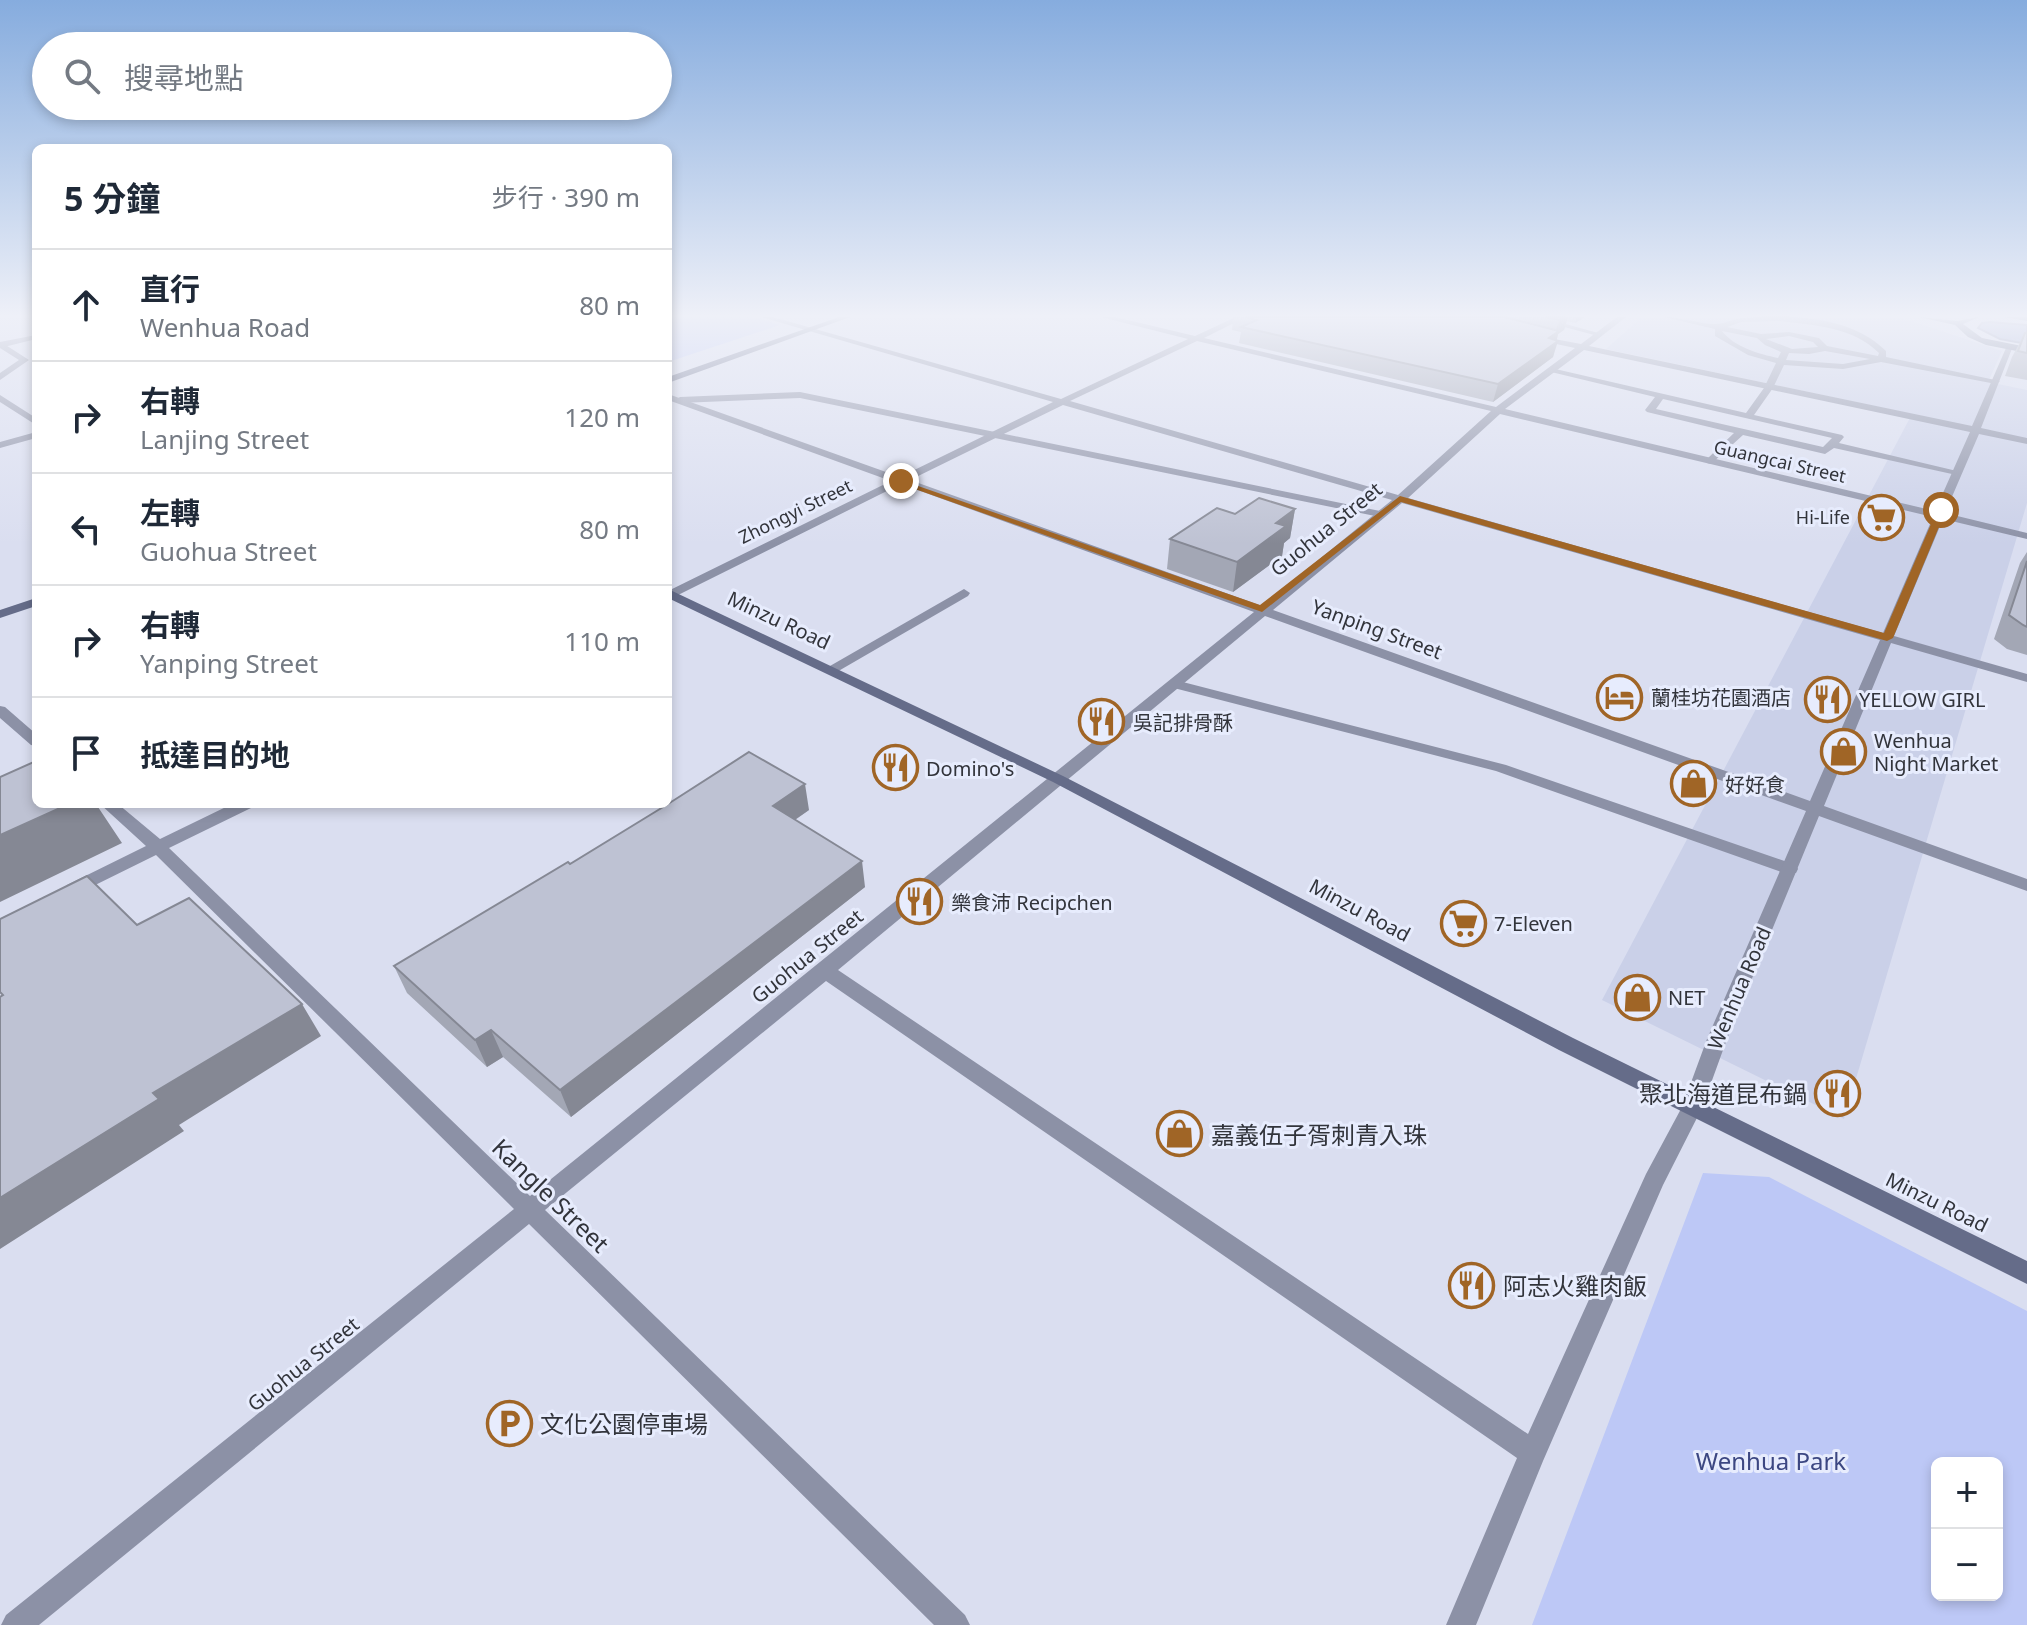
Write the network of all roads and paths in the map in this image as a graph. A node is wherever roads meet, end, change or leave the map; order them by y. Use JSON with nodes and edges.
{"nodes":[{"id":1,"x":1030,"y":393,"type":"edge"},
{"id":2,"x":1081,"y":393,"type":"edge"},
{"id":3,"x":1425,"y":393,"type":"edge"},
{"id":4,"x":1521,"y":393,"type":"edge"},
{"id":5,"x":1647,"y":393,"type":"edge"},
{"id":6,"x":1765,"y":393,"type":"edge"},
{"id":7,"x":1792,"y":393,"type":"edge"},
{"id":8,"x":1991,"y":393,"type":"edge"},
{"id":9,"x":1661,"y":396,"type":"junction"},
{"id":10,"x":0,"y":398,"type":"edge"},
{"id":11,"x":674,"y":398,"type":"edge"},
{"id":12,"x":1062,"y":402,"type":"junction"},
{"id":13,"x":1498,"y":410,"type":"junction"},
{"id":14,"x":1725,"y":411,"type":"junction"},
{"id":15,"x":1748,"y":416,"type":"junction"},
{"id":16,"x":32,"y":419,"type":"edge"},
{"id":17,"x":1712,"y":424,"type":"junction"},
{"id":18,"x":1784,"y":424,"type":"junction"},
{"id":19,"x":1975,"y":430,"type":"junction"},
{"id":20,"x":1741,"y":431,"type":"junction"},
{"id":21,"x":994,"y":434,"type":"junction"},
{"id":22,"x":32,"y":436,"type":"edge"},
{"id":23,"x":1771,"y":439,"type":"junction"},
{"id":24,"x":2027,"y":441,"type":"edge"},
{"id":25,"x":1832,"y":444,"type":"junction"},
{"id":26,"x":0,"y":445,"type":"edge"},
{"id":27,"x":1711,"y":461,"type":"junction"},
{"id":28,"x":1957,"y":474,"type":"junction"},
{"id":29,"x":901,"y":481,"type":"junction"},
{"id":30,"x":1400,"y":499,"type":"junction"},
{"id":31,"x":1380,"y":514,"type":"junction"},
{"id":32,"x":1939,"y":515,"type":"junction"},
{"id":33,"x":2027,"y":536,"type":"edge"},
{"id":34,"x":964,"y":593,"type":"dead end"},
{"id":35,"x":672,"y":594,"type":"edge"},
{"id":36,"x":672,"y":596,"type":"edge"},
{"id":37,"x":32,"y":603,"type":"edge"},
{"id":38,"x":1262,"y":609,"type":"junction"},
{"id":39,"x":0,"y":614,"type":"edge"},
{"id":40,"x":1887,"y":638,"type":"junction"},
{"id":41,"x":830,"y":670,"type":"junction"},
{"id":42,"x":2027,"y":678,"type":"edge"},
{"id":43,"x":1175,"y":684,"type":"junction"},
{"id":44,"x":0,"y":710,"type":"edge"},
{"id":45,"x":32,"y":738,"type":"edge"},
{"id":46,"x":1058,"y":779,"type":"junction"},
{"id":47,"x":113,"y":808,"type":"edge"},
{"id":48,"x":237,"y":808,"type":"edge"},
{"id":49,"x":1815,"y":809,"type":"junction"},
{"id":50,"x":158,"y":847,"type":"junction"},
{"id":51,"x":1790,"y":869,"type":"junction"},
{"id":52,"x":2027,"y":885,"type":"edge"},
{"id":53,"x":53,"y":899,"type":"edge"},
{"id":54,"x":825,"y":971,"type":"junction"},
{"id":55,"x":1692,"y":1108,"type":"junction"},
{"id":56,"x":529,"y":1210,"type":"junction"},
{"id":57,"x":2027,"y":1273,"type":"edge"},
{"id":58,"x":1533,"y":1453,"type":"junction"},
{"id":59,"x":16,"y":1625,"type":"edge"},
{"id":60,"x":955,"y":1625,"type":"edge"},
{"id":61,"x":1461,"y":1625,"type":"edge"}],
"edges":[{"from":1,"to":12,"type":"street"},
{"from":2,"to":12,"type":"street","name":"Zhongyi Street"},
{"from":3,"to":13,"type":"street","name":"Guangcai Street"},
{"from":4,"to":13,"type":"street","name":"Guohua Street"},
{"from":5,"to":9,"type":"street"},
{"from":6,"to":15,"type":"street"},
{"from":7,"to":19,"type":"street"},
{"from":8,"to":19,"type":"street","name":"Wenhua Road"},
{"from":9,"to":14,"type":"street"},
{"from":9,"to":17,"type":"street"},
{"from":10,"to":16,"type":"street"},
{"from":11,"to":21,"type":"street"},
{"from":11,"to":29,"type":"street","name":"Yanping Street"},
{"from":12,"to":21,"type":"street","name":"Zhongyi Street"},
{"from":12,"to":30,"type":"street"},
{"from":13,"to":27,"type":"street","name":"Guangcai Street"},
{"from":13,"to":30,"type":"street","name":"Guohua Street"},
{"from":14,"to":15,"type":"street"},
{"from":14,"to":17,"type":"street"},
{"from":15,"to":18,"type":"street"},
{"from":17,"to":20,"type":"street"},
{"from":18,"to":23,"type":"street"},
{"from":18,"to":25,"type":"street"},
{"from":19,"to":24,"type":"street"},
{"from":19,"to":28,"type":"street","name":"Wenhua Road"},
{"from":20,"to":23,"type":"street"},
{"from":20,"to":27,"type":"street"},
{"from":21,"to":29,"type":"street","name":"Zhongyi Street"},
{"from":21,"to":31,"type":"street"},
{"from":22,"to":26,"type":"street"},
{"from":23,"to":25,"type":"street"},
{"from":25,"to":28,"type":"street"},
{"from":27,"to":32,"type":"street","name":"Guangcai Street"},
{"from":28,"to":32,"type":"street","name":"Wenhua Road"},
{"from":29,"to":35,"type":"street","name":"Zhongyi Street"},
{"from":29,"to":38,"type":"street","name":"Yanping Street"},
{"from":30,"to":31,"type":"street","name":"Guohua Street"},
{"from":30,"to":40,"type":"street"},
{"from":31,"to":38,"type":"street","name":"Guohua Street"},
{"from":32,"to":33,"type":"street","name":"Guangcai Street"},
{"from":32,"to":40,"type":"street","name":"Wenhua Road"},
{"from":34,"to":41,"type":"street"},
{"from":36,"to":41,"type":"main road","name":"Minzu Road"},
{"from":37,"to":39,"type":"main road"},
{"from":38,"to":43,"type":"street","name":"Guohua Street"},
{"from":38,"to":49,"type":"street","name":"Yanping Street"},
{"from":40,"to":42,"type":"street"},
{"from":40,"to":49,"type":"street","name":"Wenhua Road"},
{"from":41,"to":46,"type":"main road","name":"Minzu Road"},
{"from":43,"to":46,"type":"street","name":"Guohua Street"},
{"from":43,"to":51,"type":"street"},
{"from":44,"to":45,"type":"street"},
{"from":46,"to":54,"type":"street","name":"Guohua Street"},
{"from":46,"to":55,"type":"main road","name":"Minzu Road"},
{"from":47,"to":50,"type":"street","name":"Kangle Street"},
{"from":48,"to":50,"type":"street"},
{"from":49,"to":51,"type":"street","name":"Wenhua Road"},
{"from":49,"to":52,"type":"street","name":"Yanping Street"},
{"from":50,"to":53,"type":"street"},
{"from":50,"to":56,"type":"street","name":"Kangle Street"},
{"from":51,"to":55,"type":"street","name":"Wenhua Road"},
{"from":54,"to":56,"type":"street","name":"Guohua Street"},
{"from":54,"to":58,"type":"street"},
{"from":55,"to":57,"type":"main road","name":"Minzu Road"},
{"from":55,"to":58,"type":"street","name":"Wenhua Road"},
{"from":56,"to":59,"type":"street","name":"Guohua Street"},
{"from":56,"to":60,"type":"street","name":"Kangle Street"},
{"from":58,"to":61,"type":"street","name":"Wenhua Road"}]}
